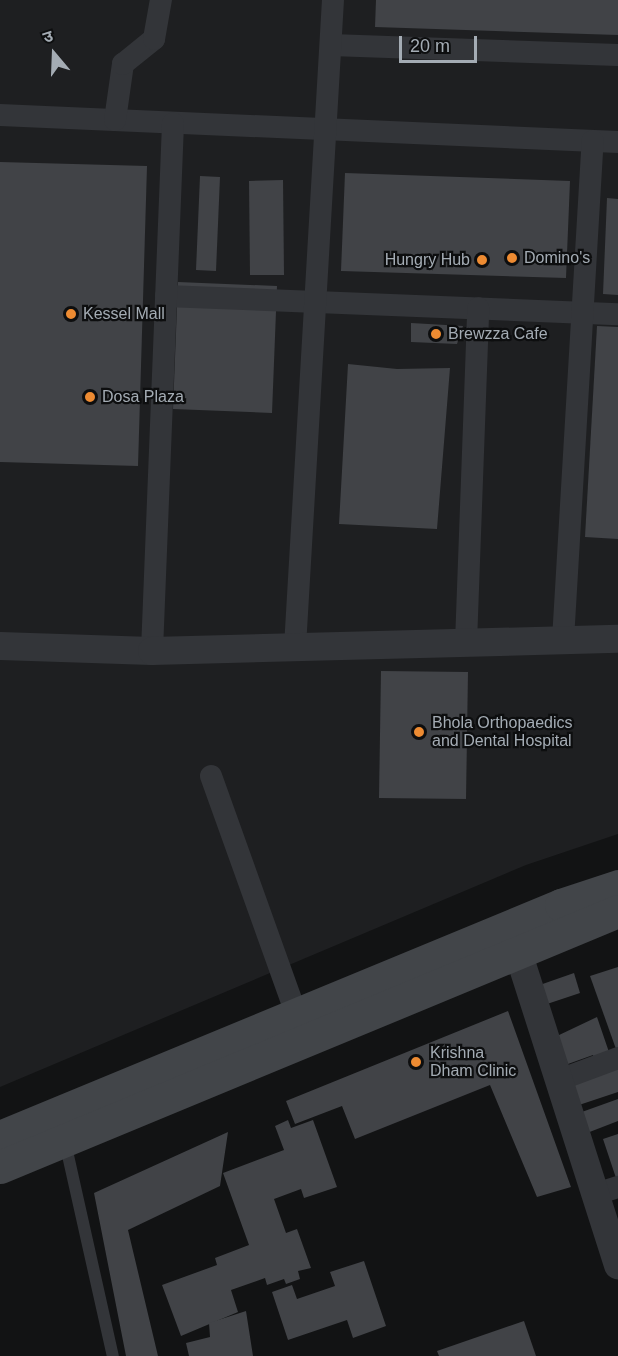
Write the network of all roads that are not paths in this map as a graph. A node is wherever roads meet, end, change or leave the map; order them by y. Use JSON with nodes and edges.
{"nodes":[{"id":1,"x":161,"y":0,"type":"edge"},
{"id":2,"x":333,"y":0,"type":"edge"},
{"id":3,"x":331,"y":45,"type":"junction"},
{"id":4,"x":618,"y":55,"type":"edge"},
{"id":5,"x":0,"y":115,"type":"edge"},
{"id":6,"x":115,"y":120,"type":"junction"},
{"id":7,"x":173,"y":123,"type":"junction"},
{"id":8,"x":328,"y":129,"type":"junction"},
{"id":9,"x":593,"y":141,"type":"junction"},
{"id":10,"x":618,"y":142,"type":"edge"},
{"id":11,"x":166,"y":296,"type":"junction"},
{"id":12,"x":315,"y":302,"type":"junction"},
{"id":13,"x":478,"y":308,"type":"junction"},
{"id":14,"x":582,"y":313,"type":"junction"},
{"id":15,"x":618,"y":314,"type":"edge"},
{"id":16,"x":618,"y":639,"type":"edge"},
{"id":17,"x":563,"y":640,"type":"junction"},
{"id":18,"x":466,"y":643,"type":"junction"},
{"id":19,"x":0,"y":646,"type":"edge"},
{"id":20,"x":295,"y":647,"type":"junction"},
{"id":21,"x":152,"y":651,"type":"junction"},
{"id":22,"x":211,"y":776,"type":"dead end"},
{"id":23,"x":618,"y":886,"type":"edge"},
{"id":24,"x":618,"y":911,"type":"edge"},
{"id":25,"x":514,"y":939,"type":"junction"},
{"id":26,"x":296,"y":1014,"type":"junction"},
{"id":27,"x":618,"y":1058,"type":"edge"},
{"id":28,"x":559,"y":1080,"type":"junction"},
{"id":29,"x":0,"y":1137,"type":"edge"},
{"id":30,"x":65,"y":1140,"type":"junction"},
{"id":31,"x":0,"y":1167,"type":"edge"},
{"id":32,"x":607,"y":1190,"type":"edge"},
{"id":33,"x":618,"y":1265,"type":"edge"},
{"id":34,"x":113,"y":1356,"type":"edge"}],
"edges":[{"from":1,"to":6,"type":"street"},
{"from":2,"to":3,"type":"street"},
{"from":3,"to":4,"type":"street"},
{"from":3,"to":8,"type":"street"},
{"from":5,"to":6,"type":"street"},
{"from":6,"to":7,"type":"street"},
{"from":7,"to":8,"type":"street"},
{"from":7,"to":11,"type":"street"},
{"from":8,"to":9,"type":"street"},
{"from":8,"to":12,"type":"street"},
{"from":9,"to":10,"type":"street"},
{"from":9,"to":14,"type":"street"},
{"from":11,"to":12,"type":"street"},
{"from":11,"to":21,"type":"street"},
{"from":12,"to":13,"type":"street"},
{"from":12,"to":20,"type":"street"},
{"from":13,"to":14,"type":"street"},
{"from":13,"to":18,"type":"street"},
{"from":14,"to":15,"type":"street"},
{"from":14,"to":17,"type":"street"},
{"from":16,"to":17,"type":"street"},
{"from":17,"to":18,"type":"street"},
{"from":18,"to":20,"type":"street"},
{"from":19,"to":21,"type":"street"},
{"from":20,"to":21,"type":"street"},
{"from":22,"to":26,"type":"street"},
{"from":23,"to":25,"type":"main road"},
{"from":24,"to":25,"type":"main road"},
{"from":25,"to":26,"type":"main road"},
{"from":25,"to":28,"type":"street"},
{"from":25,"to":30,"type":"main road"},
{"from":26,"to":29,"type":"main road"},
{"from":27,"to":28,"type":"street"},
{"from":28,"to":32,"type":"street"},
{"from":30,"to":31,"type":"main road"},
{"from":30,"to":34,"type":"lane"},
{"from":32,"to":33,"type":"street"}]}
